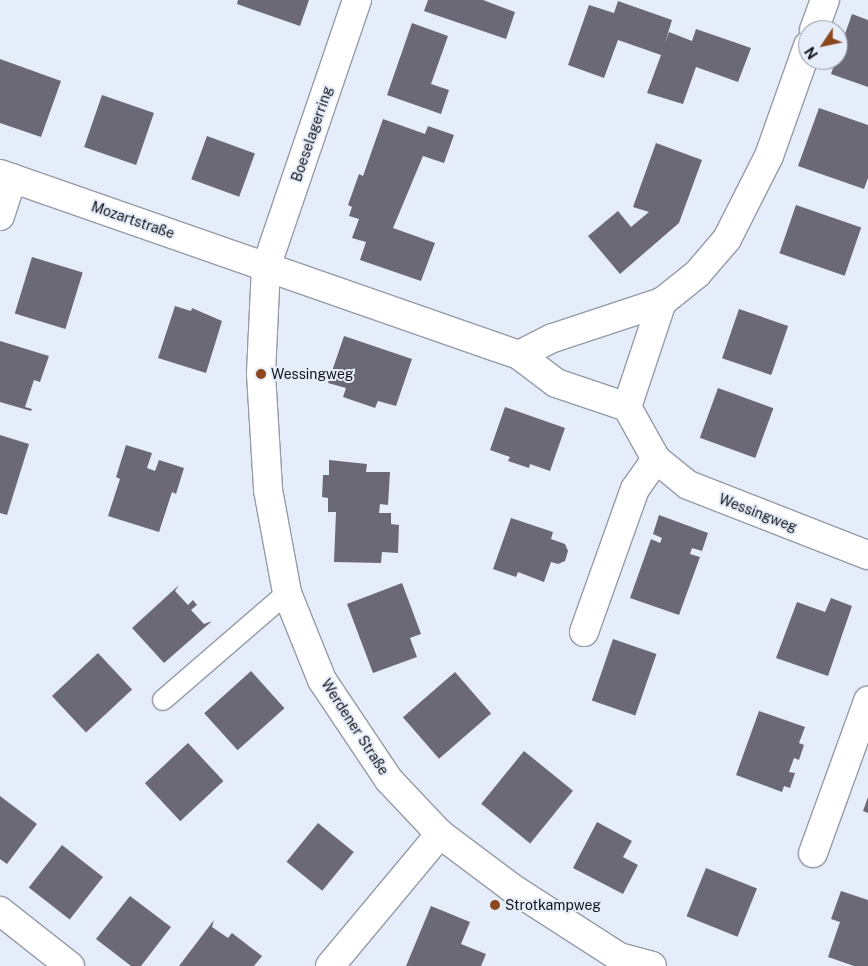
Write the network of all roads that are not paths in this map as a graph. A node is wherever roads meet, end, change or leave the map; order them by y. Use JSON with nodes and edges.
{"nodes":[{"id":1,"x":357,"y":0,"type":"edge"},
{"id":2,"x":824,"y":0,"type":"edge"},
{"id":3,"x":817,"y":20,"type":"edge"},
{"id":4,"x":799,"y":70,"type":"edge"},
{"id":5,"x":6,"y":176,"type":"edge"},
{"id":6,"x":0,"y":216,"type":"edge"},
{"id":7,"x":266,"y":267,"type":"junction"},
{"id":8,"x":662,"y":302,"type":"junction"},
{"id":9,"x":520,"y":355,"type":"junction"},
{"id":10,"x":627,"y":407,"type":"junction"},
{"id":11,"x":656,"y":459,"type":"junction"},
{"id":12,"x":868,"y":555,"type":"edge"},
{"id":13,"x":287,"y":593,"type":"junction"},
{"id":14,"x":584,"y":632,"type":"dead end"},
{"id":15,"x":163,"y":700,"type":"dead end"},
{"id":16,"x":868,"y":701,"type":"edge"},
{"id":17,"x":440,"y":834,"type":"junction"},
{"id":18,"x":813,"y":853,"type":"dead end"},
{"id":19,"x":0,"y":911,"type":"edge"},
{"id":20,"x":70,"y":966,"type":"edge"},
{"id":21,"x":330,"y":966,"type":"edge"},
{"id":22,"x":652,"y":966,"type":"edge"}],
"edges":[{"from":1,"to":7,"type":"street","name":"Boeselagerring"},
{"from":2,"to":3,"type":"street"},
{"from":4,"to":8,"type":"street"},
{"from":5,"to":6,"type":"street"},
{"from":5,"to":7,"type":"street","name":"Mozartstraße"},
{"from":7,"to":9,"type":"street"},
{"from":7,"to":13,"type":"street","name":"Werdener Straße"},
{"from":8,"to":9,"type":"street"},
{"from":8,"to":10,"type":"street"},
{"from":9,"to":10,"type":"street"},
{"from":10,"to":11,"type":"street","name":"Wessingweg"},
{"from":11,"to":12,"type":"street","name":"Wessingweg"},
{"from":11,"to":14,"type":"street"},
{"from":13,"to":15,"type":"lane"},
{"from":13,"to":17,"type":"street","name":"Werdener Straße"},
{"from":16,"to":18,"type":"street"},
{"from":17,"to":21,"type":"street"},
{"from":17,"to":22,"type":"street","name":"Werdener Straße"},
{"from":19,"to":20,"type":"street"}]}
